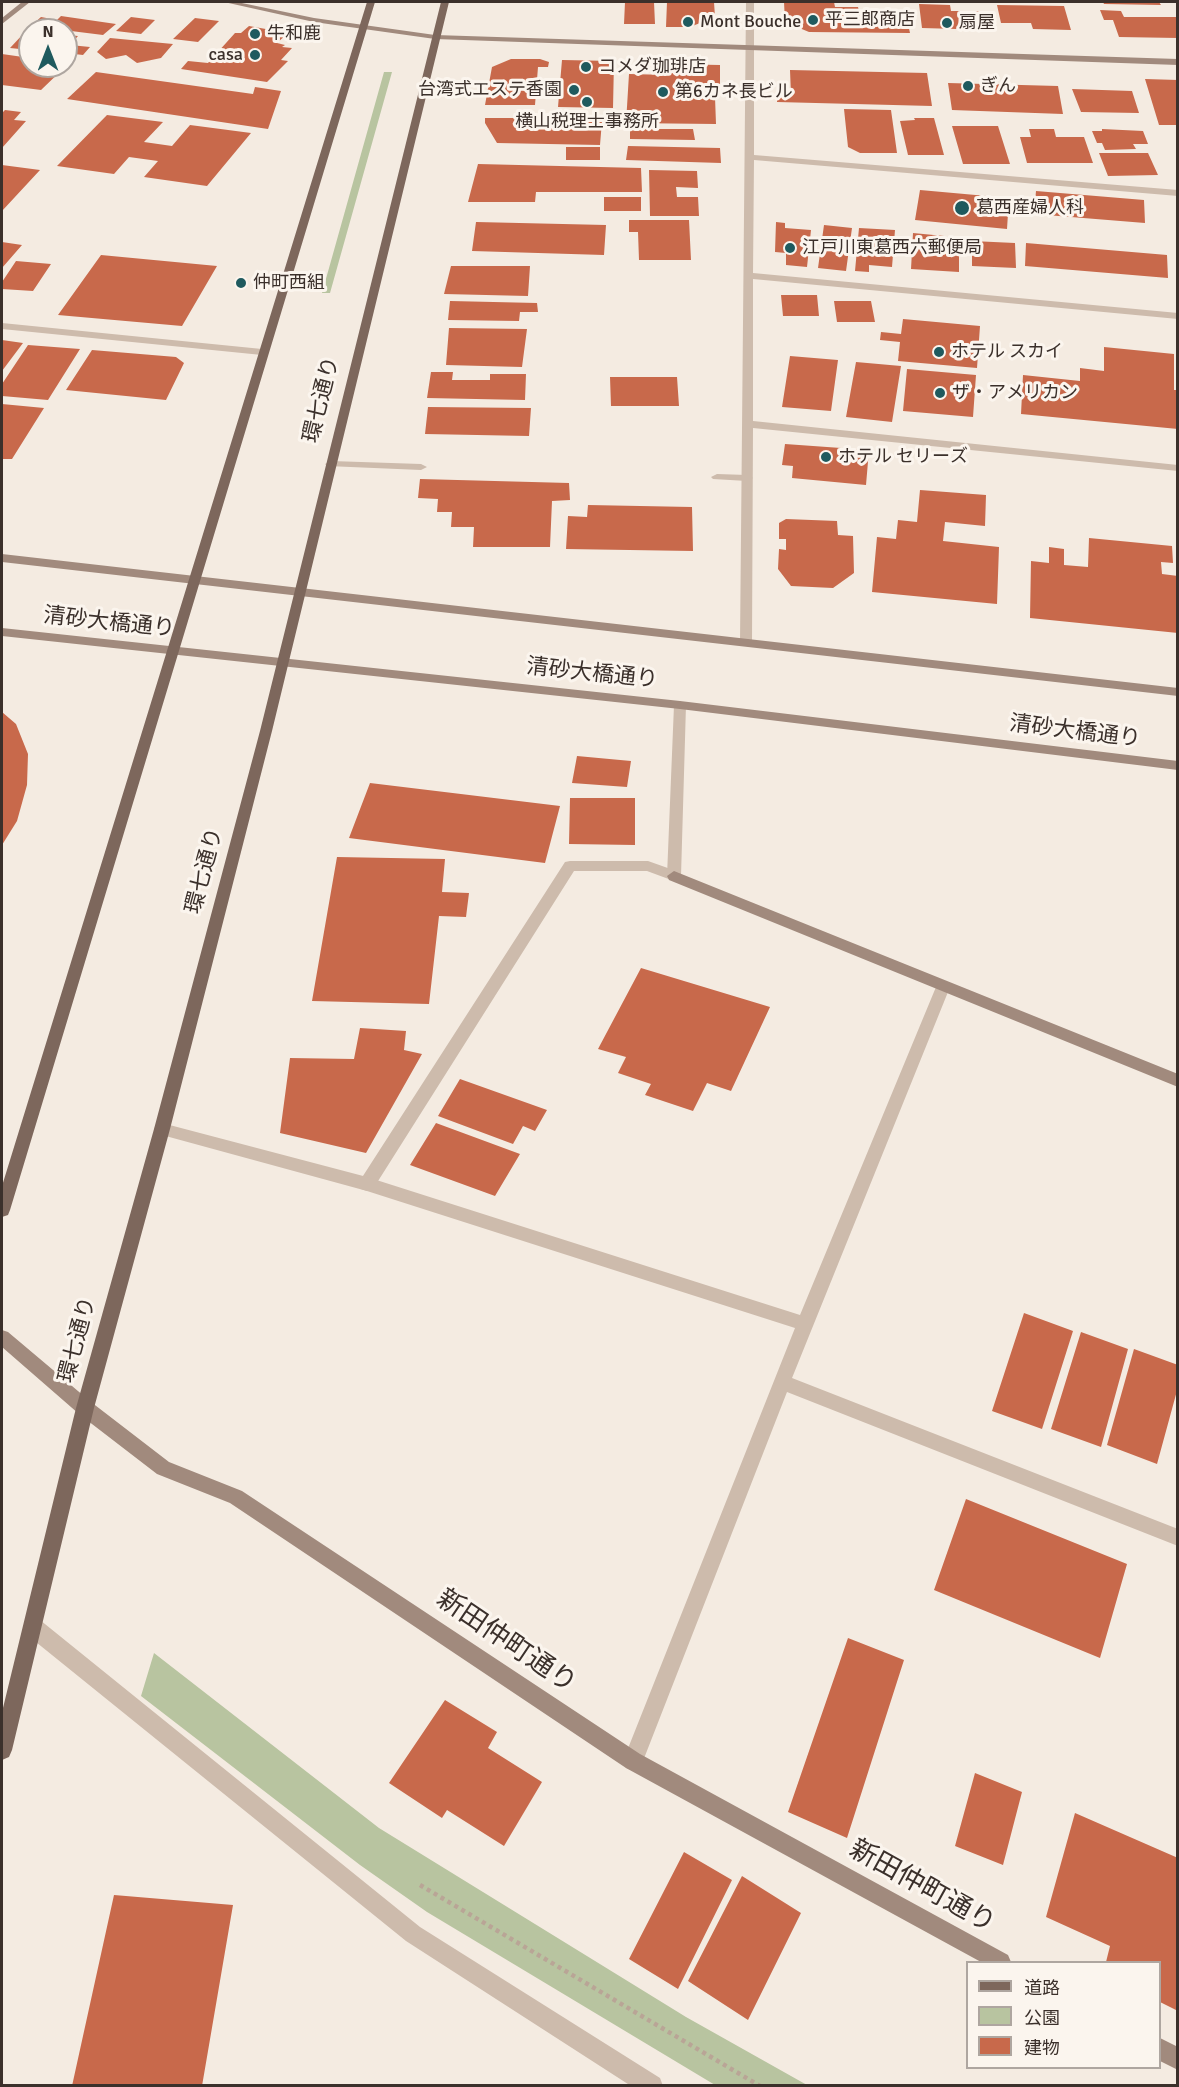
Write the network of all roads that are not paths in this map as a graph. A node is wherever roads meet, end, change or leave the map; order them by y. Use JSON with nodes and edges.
{"nodes":[{"id":1,"x":26,"y":2,"type":"edge"},
{"id":2,"x":228,"y":2,"type":"edge"},
{"id":3,"x":371,"y":2,"type":"edge"},
{"id":4,"x":445,"y":2,"type":"edge"},
{"id":5,"x":750,"y":2,"type":"edge"},
{"id":6,"x":2,"y":22,"type":"edge"},
{"id":7,"x":362,"y":28,"type":"junction"},
{"id":8,"x":435,"y":37,"type":"junction"},
{"id":9,"x":749,"y":48,"type":"junction"},
{"id":10,"x":1178,"y":62,"type":"edge"},
{"id":11,"x":748,"y":157,"type":"junction"},
{"id":12,"x":1178,"y":193,"type":"edge"},
{"id":13,"x":749,"y":276,"type":"junction"},
{"id":14,"x":1178,"y":316,"type":"edge"},
{"id":15,"x":2,"y":326,"type":"edge"},
{"id":16,"x":262,"y":352,"type":"junction"},
{"id":17,"x":748,"y":424,"type":"junction"},
{"id":18,"x":331,"y":464,"type":"junction"},
{"id":19,"x":421,"y":467,"type":"dead end"},
{"id":20,"x":1178,"y":468,"type":"edge"},
{"id":21,"x":717,"y":477,"type":"dead end"},
{"id":22,"x":747,"y":478,"type":"junction"},
{"id":23,"x":2,"y":558,"type":"edge"},
{"id":24,"x":194,"y":580,"type":"junction"},
{"id":25,"x":300,"y":591,"type":"junction"},
{"id":26,"x":2,"y":632,"type":"edge"},
{"id":27,"x":746,"y":642,"type":"junction"},
{"id":28,"x":171,"y":651,"type":"junction"},
{"id":29,"x":282,"y":662,"type":"junction"},
{"id":30,"x":1178,"y":692,"type":"edge"},
{"id":31,"x":680,"y":705,"type":"junction"},
{"id":32,"x":1178,"y":766,"type":"edge"},
{"id":33,"x":674,"y":876,"type":"junction"},
{"id":34,"x":943,"y":987,"type":"junction"},
{"id":35,"x":1178,"y":1081,"type":"edge"},
{"id":36,"x":162,"y":1130,"type":"junction"},
{"id":37,"x":368,"y":1184,"type":"junction"},
{"id":38,"x":2,"y":1210,"type":"edge"},
{"id":39,"x":805,"y":1324,"type":"junction"},
{"id":40,"x":2,"y":1337,"type":"edge"},
{"id":41,"x":782,"y":1382,"type":"junction"},
{"id":42,"x":85,"y":1408,"type":"junction"},
{"id":43,"x":1178,"y":1538,"type":"edge"},
{"id":44,"x":33,"y":1627,"type":"junction"},
{"id":45,"x":2,"y":1750,"type":"edge"},
{"id":46,"x":633,"y":1761,"type":"junction"},
{"id":47,"x":999,"y":1961,"type":"edge"},
{"id":48,"x":1161,"y":2050,"type":"edge"},
{"id":49,"x":1178,"y":2059,"type":"edge"},
{"id":50,"x":652,"y":2085,"type":"edge"}],
"edges":[{"from":1,"to":6,"type":"street"},
{"from":2,"to":7,"type":"street"},
{"from":3,"to":7,"type":"main road"},
{"from":4,"to":8,"type":"main road","name":"環七通り"},
{"from":5,"to":9,"type":"street"},
{"from":7,"to":8,"type":"street"},
{"from":7,"to":16,"type":"main road"},
{"from":8,"to":9,"type":"street"},
{"from":8,"to":18,"type":"main road","name":"環七通り"},
{"from":9,"to":10,"type":"street"},
{"from":9,"to":11,"type":"street"},
{"from":11,"to":12,"type":"street"},
{"from":11,"to":13,"type":"street"},
{"from":13,"to":14,"type":"street"},
{"from":13,"to":17,"type":"street"},
{"from":15,"to":16,"type":"street"},
{"from":16,"to":24,"type":"main road"},
{"from":17,"to":20,"type":"street"},
{"from":17,"to":22,"type":"street"},
{"from":18,"to":19,"type":"street"},
{"from":18,"to":25,"type":"main road","name":"環七通り"},
{"from":21,"to":22,"type":"street"},
{"from":22,"to":27,"type":"street"},
{"from":23,"to":24,"type":"street"},
{"from":24,"to":25,"type":"street"},
{"from":24,"to":28,"type":"main road"},
{"from":25,"to":27,"type":"street"},
{"from":25,"to":29,"type":"main road","name":"環七通り"},
{"from":26,"to":28,"type":"street","name":"清砂大橋通り"},
{"from":27,"to":30,"type":"street"},
{"from":28,"to":29,"type":"street","name":"清砂大橋通り"},
{"from":28,"to":38,"type":"main road"},
{"from":29,"to":31,"type":"street","name":"清砂大橋通り"},
{"from":29,"to":36,"type":"main road","name":"環七通り"},
{"from":31,"to":32,"type":"street","name":"清砂大橋通り"},
{"from":31,"to":33,"type":"street"},
{"from":33,"to":34,"type":"street"},
{"from":33,"to":37,"type":"street"},
{"from":34,"to":35,"type":"street"},
{"from":34,"to":39,"type":"street"},
{"from":36,"to":37,"type":"street"},
{"from":36,"to":42,"type":"main road","name":"環七通り"},
{"from":37,"to":39,"type":"street"},
{"from":39,"to":41,"type":"street"},
{"from":40,"to":42,"type":"street","name":"新田仲町通り"},
{"from":41,"to":43,"type":"street"},
{"from":41,"to":46,"type":"street"},
{"from":42,"to":44,"type":"main road","name":"環七通り"},
{"from":42,"to":46,"type":"street","name":"新田仲町通り"},
{"from":44,"to":45,"type":"main road","name":"環七通り"},
{"from":44,"to":50,"type":"street"},
{"from":46,"to":47,"type":"street","name":"新田仲町通り"},
{"from":48,"to":49,"type":"street"}]}
